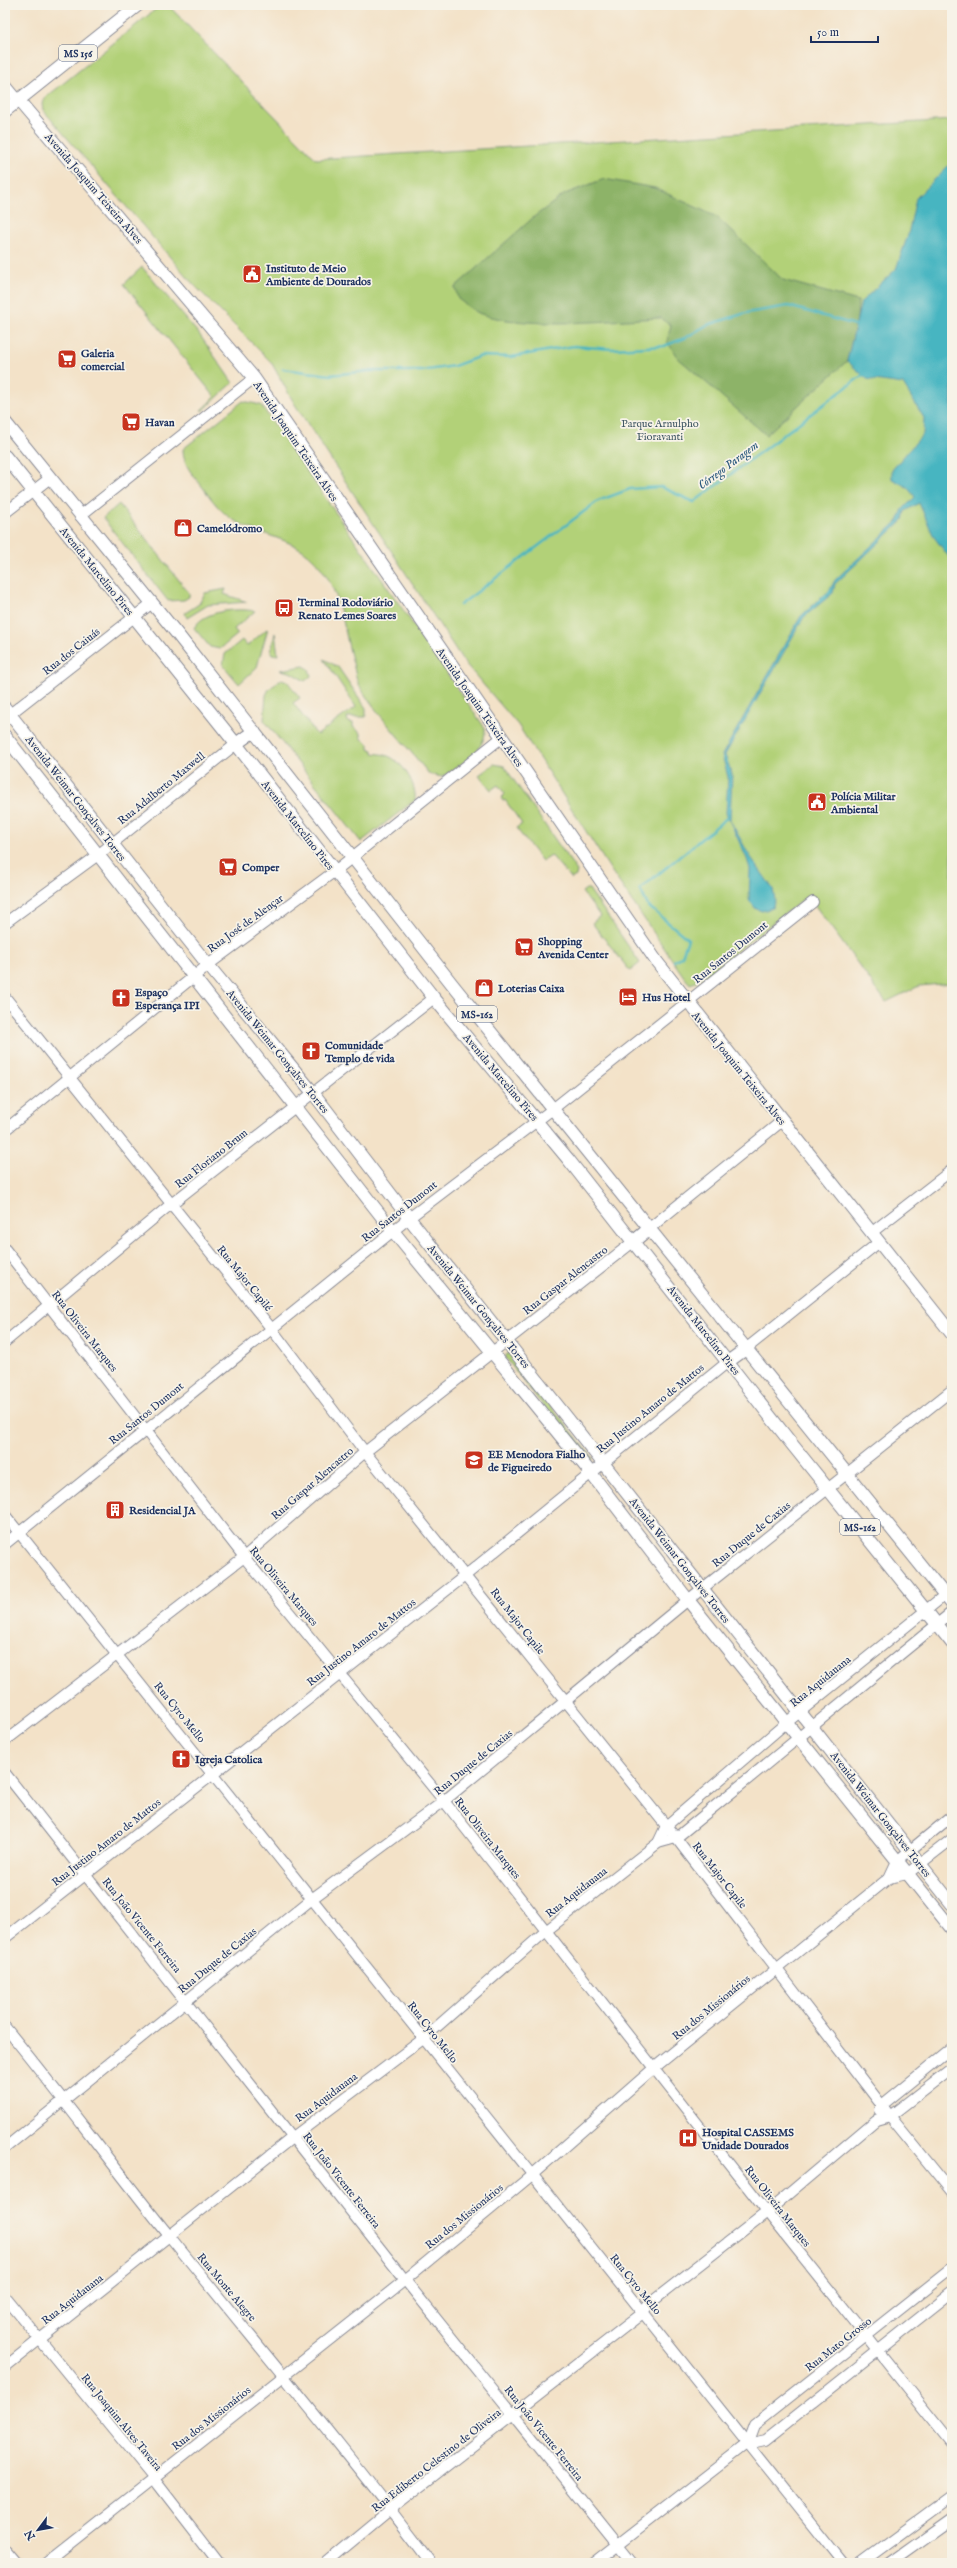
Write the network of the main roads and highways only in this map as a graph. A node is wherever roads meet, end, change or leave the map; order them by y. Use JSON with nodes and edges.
{"nodes":[{"id":1,"x":138,"y":5,"type":"edge"},
{"id":2,"x":19,"y":100,"type":"junction"},
{"id":3,"x":5,"y":111,"type":"edge"},
{"id":4,"x":5,"y":422,"type":"edge"},
{"id":5,"x":5,"y":456,"type":"edge"},
{"id":6,"x":6,"y":713,"type":"edge"},
{"id":7,"x":254,"y":731,"type":"junction"},
{"id":8,"x":5,"y":736,"type":"edge"},
{"id":9,"x":236,"y":744,"type":"junction"},
{"id":10,"x":651,"y":1227,"type":"junction"},
{"id":11,"x":633,"y":1242,"type":"junction"},
{"id":12,"x":952,"y":1334,"type":"edge"},
{"id":13,"x":747,"y":1348,"type":"junction"},
{"id":14,"x":729,"y":1361,"type":"junction"},
{"id":15,"x":950,"y":1597,"type":"edge"},
{"id":16,"x":952,"y":1643,"type":"edge"},
{"id":17,"x":952,"y":1904,"type":"edge"},
{"id":18,"x":952,"y":1930,"type":"edge"}],
"edges":[{"from":1,"to":2,"type":"main road","number":"MS 156"},
{"from":2,"to":3,"type":"main road","number":"MS 156"},
{"from":2,"to":12,"type":"main road","name":"Avenida Joaquim Teixeira Alves"},
{"from":4,"to":7,"type":"main road","name":"Avenida Marcelino Pires","number":"MS-162"},
{"from":5,"to":9,"type":"main road","name":"Avenida Marcelino Pires","number":"MS-162"},
{"from":6,"to":17,"type":"main road","name":"Avenida Weimar Gonçalves Torres"},
{"from":7,"to":9,"type":"main road"},
{"from":7,"to":10,"type":"main road","name":"Avenida Marcelino Pires","number":"MS-162"},
{"from":8,"to":18,"type":"main road","name":"Avenida Weimar Gonçalves Torres"},
{"from":9,"to":11,"type":"main road","name":"Avenida Marcelino Pires","number":"MS-162"},
{"from":10,"to":11,"type":"main road"},
{"from":10,"to":13,"type":"main road","name":"Avenida Marcelino Pires","number":"MS-162"},
{"from":11,"to":14,"type":"main road","name":"Avenida Marcelino Pires","number":"MS-162"},
{"from":13,"to":14,"type":"main road"},
{"from":13,"to":15,"type":"main road","name":"Avenida Marcelino Pires","number":"MS-162"},
{"from":14,"to":16,"type":"main road","name":"Avenida Marcelino Pires","number":"MS-162"}]}
